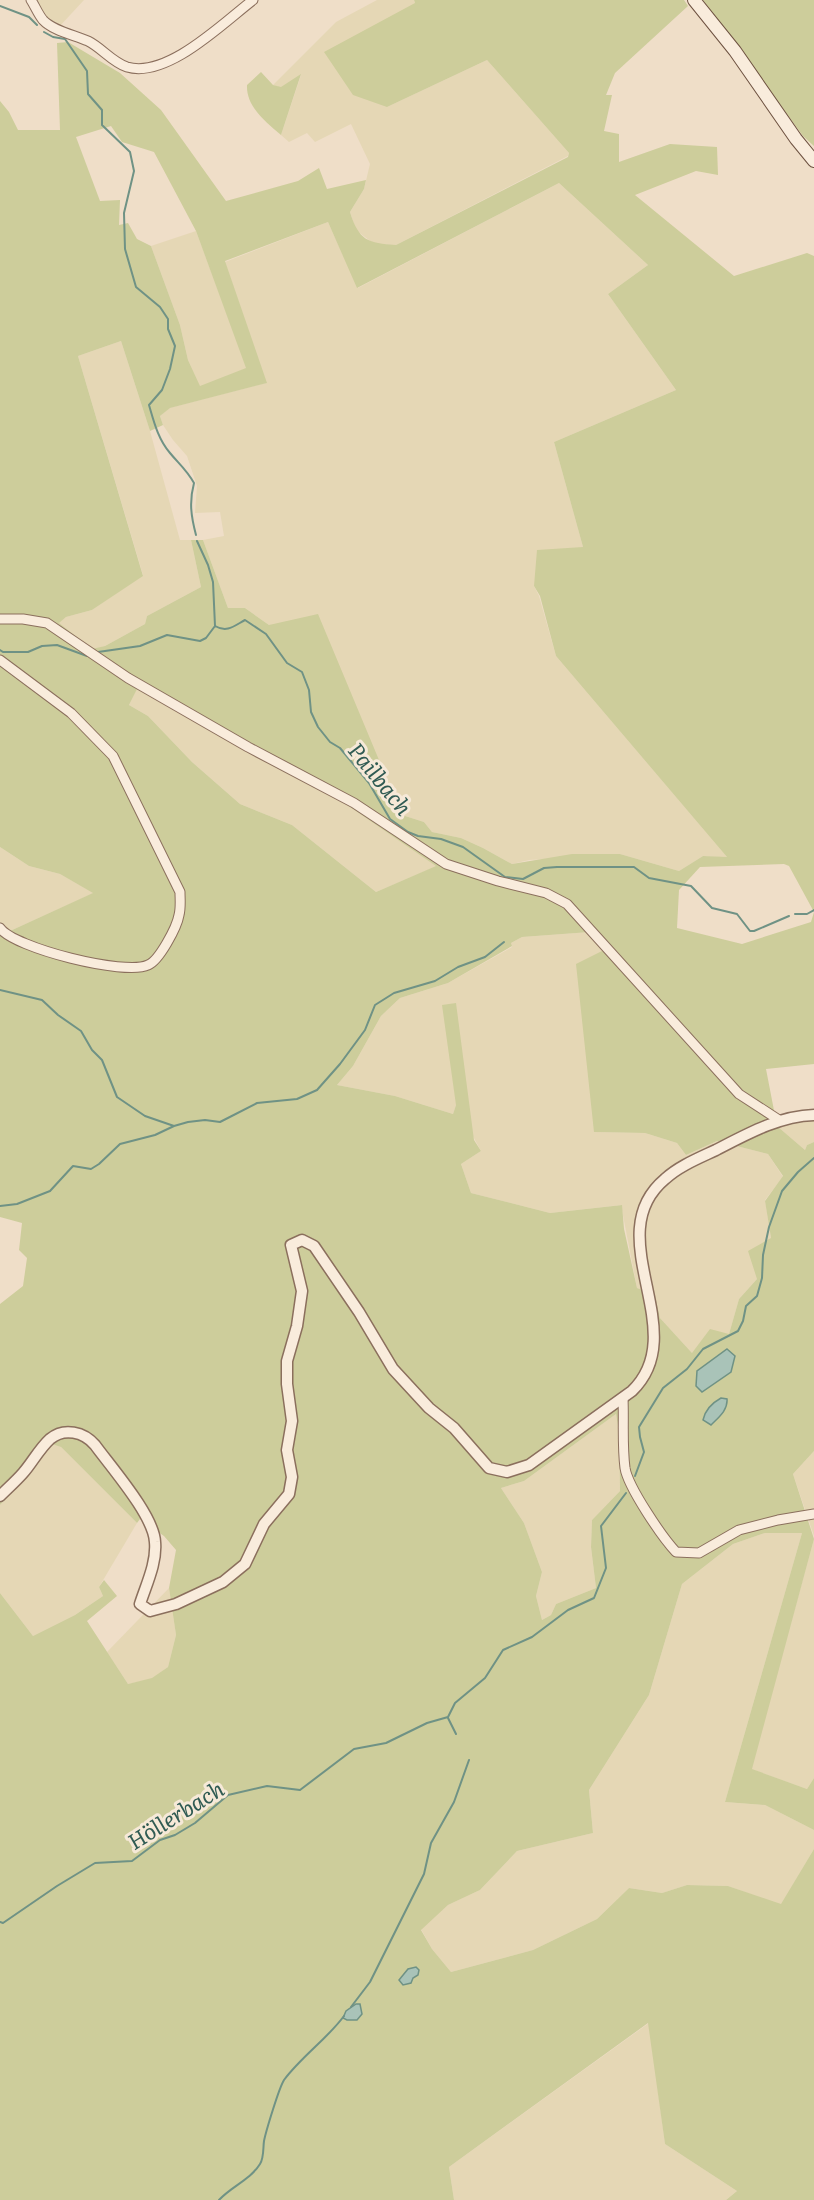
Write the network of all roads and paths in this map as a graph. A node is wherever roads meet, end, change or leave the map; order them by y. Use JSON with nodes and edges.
{"nodes":[{"id":1,"x":31,"y":0,"type":"edge"},
{"id":2,"x":253,"y":0,"type":"edge"},
{"id":3,"x":694,"y":0,"type":"edge"},
{"id":4,"x":814,"y":162,"type":"edge"},
{"id":5,"x":0,"y":619,"type":"edge"},
{"id":6,"x":0,"y":660,"type":"edge"},
{"id":7,"x":0,"y":928,"type":"edge"},
{"id":8,"x":814,"y":1115,"type":"edge"},
{"id":9,"x":779,"y":1120,"type":"junction"},
{"id":10,"x":623,"y":1398,"type":"junction"},
{"id":11,"x":0,"y":1496,"type":"edge"},
{"id":12,"x":814,"y":1514,"type":"edge"}],
"edges":[{"from":1,"to":2,"type":"street"},
{"from":3,"to":4,"type":"main road"},
{"from":5,"to":9,"type":"street"},
{"from":6,"to":7,"type":"street"},
{"from":8,"to":9,"type":"street"},
{"from":9,"to":10,"type":"street"},
{"from":10,"to":11,"type":"street"},
{"from":10,"to":12,"type":"street"}]}
